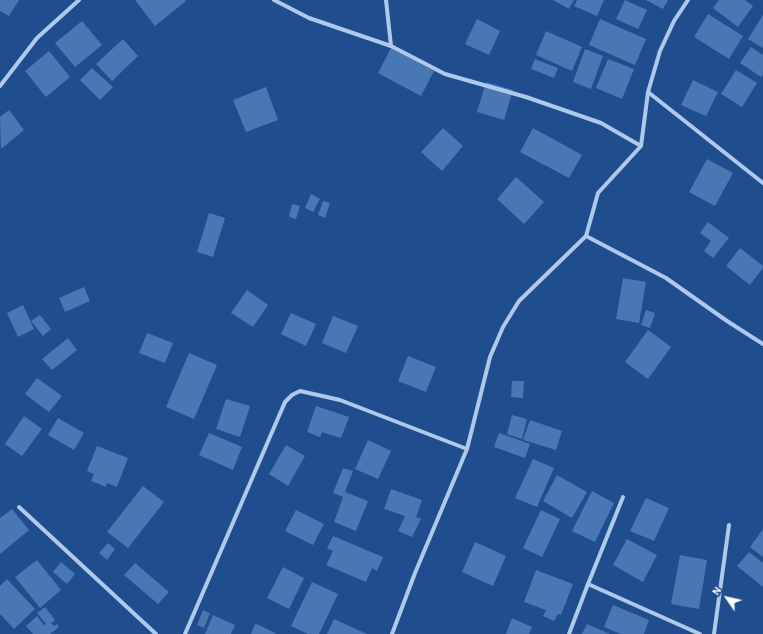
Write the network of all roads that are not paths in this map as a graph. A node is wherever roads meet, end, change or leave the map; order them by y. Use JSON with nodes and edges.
{"nodes":[{"id":1,"x":79,"y":0,"type":"edge"},
{"id":2,"x":274,"y":0,"type":"edge"},
{"id":3,"x":386,"y":0,"type":"edge"},
{"id":4,"x":688,"y":0,"type":"edge"},
{"id":5,"x":391,"y":46,"type":"junction"},
{"id":6,"x":0,"y":86,"type":"edge"},
{"id":7,"x":648,"y":92,"type":"junction"},
{"id":8,"x":641,"y":146,"type":"junction"},
{"id":9,"x":763,"y":183,"type":"edge"},
{"id":10,"x":586,"y":236,"type":"junction"},
{"id":11,"x":763,"y":344,"type":"edge"},
{"id":12,"x":467,"y":449,"type":"junction"},
{"id":13,"x":623,"y":497,"type":"dead end"},
{"id":14,"x":19,"y":507,"type":"dead end"},
{"id":15,"x":729,"y":525,"type":"dead end"},
{"id":16,"x":588,"y":584,"type":"junction"},
{"id":17,"x":156,"y":634,"type":"edge"},
{"id":18,"x":185,"y":634,"type":"edge"},
{"id":19,"x":392,"y":634,"type":"edge"},
{"id":20,"x":569,"y":634,"type":"edge"},
{"id":21,"x":700,"y":634,"type":"edge"},
{"id":22,"x":714,"y":634,"type":"edge"}],
"edges":[{"from":1,"to":6,"type":"street"},
{"from":2,"to":5,"type":"street"},
{"from":3,"to":5,"type":"street"},
{"from":4,"to":7,"type":"street"},
{"from":5,"to":8,"type":"street"},
{"from":7,"to":8,"type":"street"},
{"from":7,"to":9,"type":"street"},
{"from":8,"to":10,"type":"street"},
{"from":10,"to":11,"type":"street"},
{"from":10,"to":12,"type":"street"},
{"from":12,"to":18,"type":"street"},
{"from":12,"to":19,"type":"street"},
{"from":13,"to":16,"type":"street"},
{"from":14,"to":17,"type":"street"},
{"from":15,"to":22,"type":"street"},
{"from":16,"to":20,"type":"street"},
{"from":16,"to":21,"type":"street"}]}
